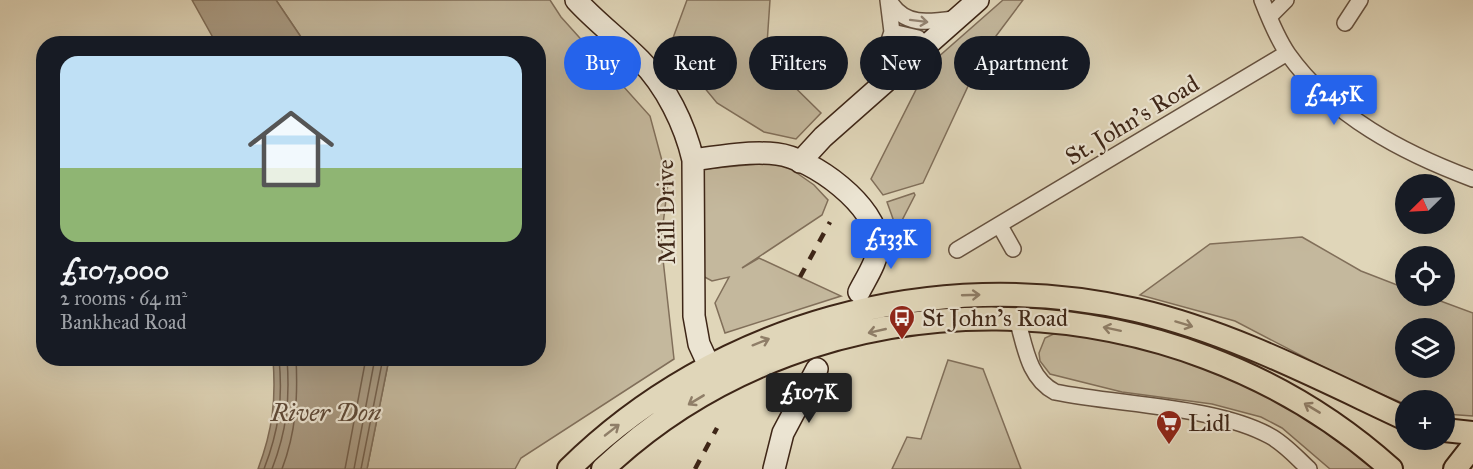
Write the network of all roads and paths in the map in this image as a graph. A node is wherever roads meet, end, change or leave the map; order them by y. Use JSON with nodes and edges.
{"nodes":[{"id":1,"x":576,"y":0,"type":"edge"},
{"id":2,"x":889,"y":0,"type":"edge"},
{"id":3,"x":978,"y":0,"type":"edge"},
{"id":4,"x":1262,"y":0,"type":"edge"},
{"id":5,"x":1286,"y":0,"type":"edge"},
{"id":6,"x":1359,"y":0,"type":"edge"},
{"id":7,"x":1269,"y":17,"type":"junction"},
{"id":8,"x":958,"y":18,"type":"junction"},
{"id":9,"x":1345,"y":23,"type":"dead end"},
{"id":10,"x":892,"y":32,"type":"junction"},
{"id":11,"x":891,"y":36,"type":"edge"},
{"id":12,"x":909,"y":36,"type":"edge"},
{"id":13,"x":1287,"y":53,"type":"junction"},
{"id":14,"x":693,"y":160,"type":"junction"},
{"id":15,"x":800,"y":162,"type":"junction"},
{"id":16,"x":1473,"y":179,"type":"edge"},
{"id":17,"x":1000,"y":226,"type":"junction"},
{"id":18,"x":1013,"y":249,"type":"dead end"},
{"id":19,"x":957,"y":250,"type":"dead end"},
{"id":20,"x":859,"y":292,"type":"dead end"},
{"id":21,"x":1017,"y":319,"type":"junction"},
{"id":22,"x":708,"y":366,"type":"junction"},
{"id":23,"x":817,"y":369,"type":"dead end"},
{"id":24,"x":719,"y":387,"type":"junction"},
{"id":25,"x":1395,"y":414,"type":"edge"},
{"id":26,"x":1455,"y":431,"type":"edge"},
{"id":27,"x":1473,"y":433,"type":"edge"},
{"id":28,"x":1473,"y":446,"type":"edge"},
{"id":29,"x":568,"y":469,"type":"edge"},
{"id":30,"x":603,"y":469,"type":"edge"},
{"id":31,"x":774,"y":469,"type":"edge"},
{"id":32,"x":1309,"y":469,"type":"edge"},
{"id":33,"x":1392,"y":469,"type":"edge"},
{"id":34,"x":1455,"y":469,"type":"edge"}],
"edges":[{"from":1,"to":14,"type":"street","name":"Mill Drive"},
{"from":2,"to":8,"type":"street","one_way":true},
{"from":2,"to":10,"type":"street"},
{"from":3,"to":8,"type":"street"},
{"from":4,"to":7,"type":"street"},
{"from":5,"to":7,"type":"street"},
{"from":6,"to":9,"type":"street"},
{"from":7,"to":13,"type":"street"},
{"from":8,"to":15,"type":"street"},
{"from":10,"to":11,"type":"street"},
{"from":10,"to":12,"type":"street"},
{"from":13,"to":16,"type":"street"},
{"from":13,"to":17,"type":"street","name":"St. John's Road"},
{"from":14,"to":15,"type":"street"},
{"from":14,"to":22,"type":"street","name":"Mill Drive"},
{"from":15,"to":20,"type":"street"},
{"from":17,"to":18,"type":"street"},
{"from":17,"to":19,"type":"street","name":"St. John's Road"},
{"from":21,"to":24,"type":"main road","one_way":true},
{"from":21,"to":32,"type":"street"},
{"from":33,"to":21,"type":"main road","one_way":true},
{"from":22,"to":24,"type":"street","name":"Mill Drive"},
{"from":22,"to":25,"type":"main road","one_way":true},
{"from":29,"to":22,"type":"main road","one_way":true},
{"from":23,"to":31,"type":"street"},
{"from":24,"to":30,"type":"main road","one_way":true},
{"from":26,"to":27,"type":"main road"},
{"from":28,"to":34,"type":"main road"}]}
